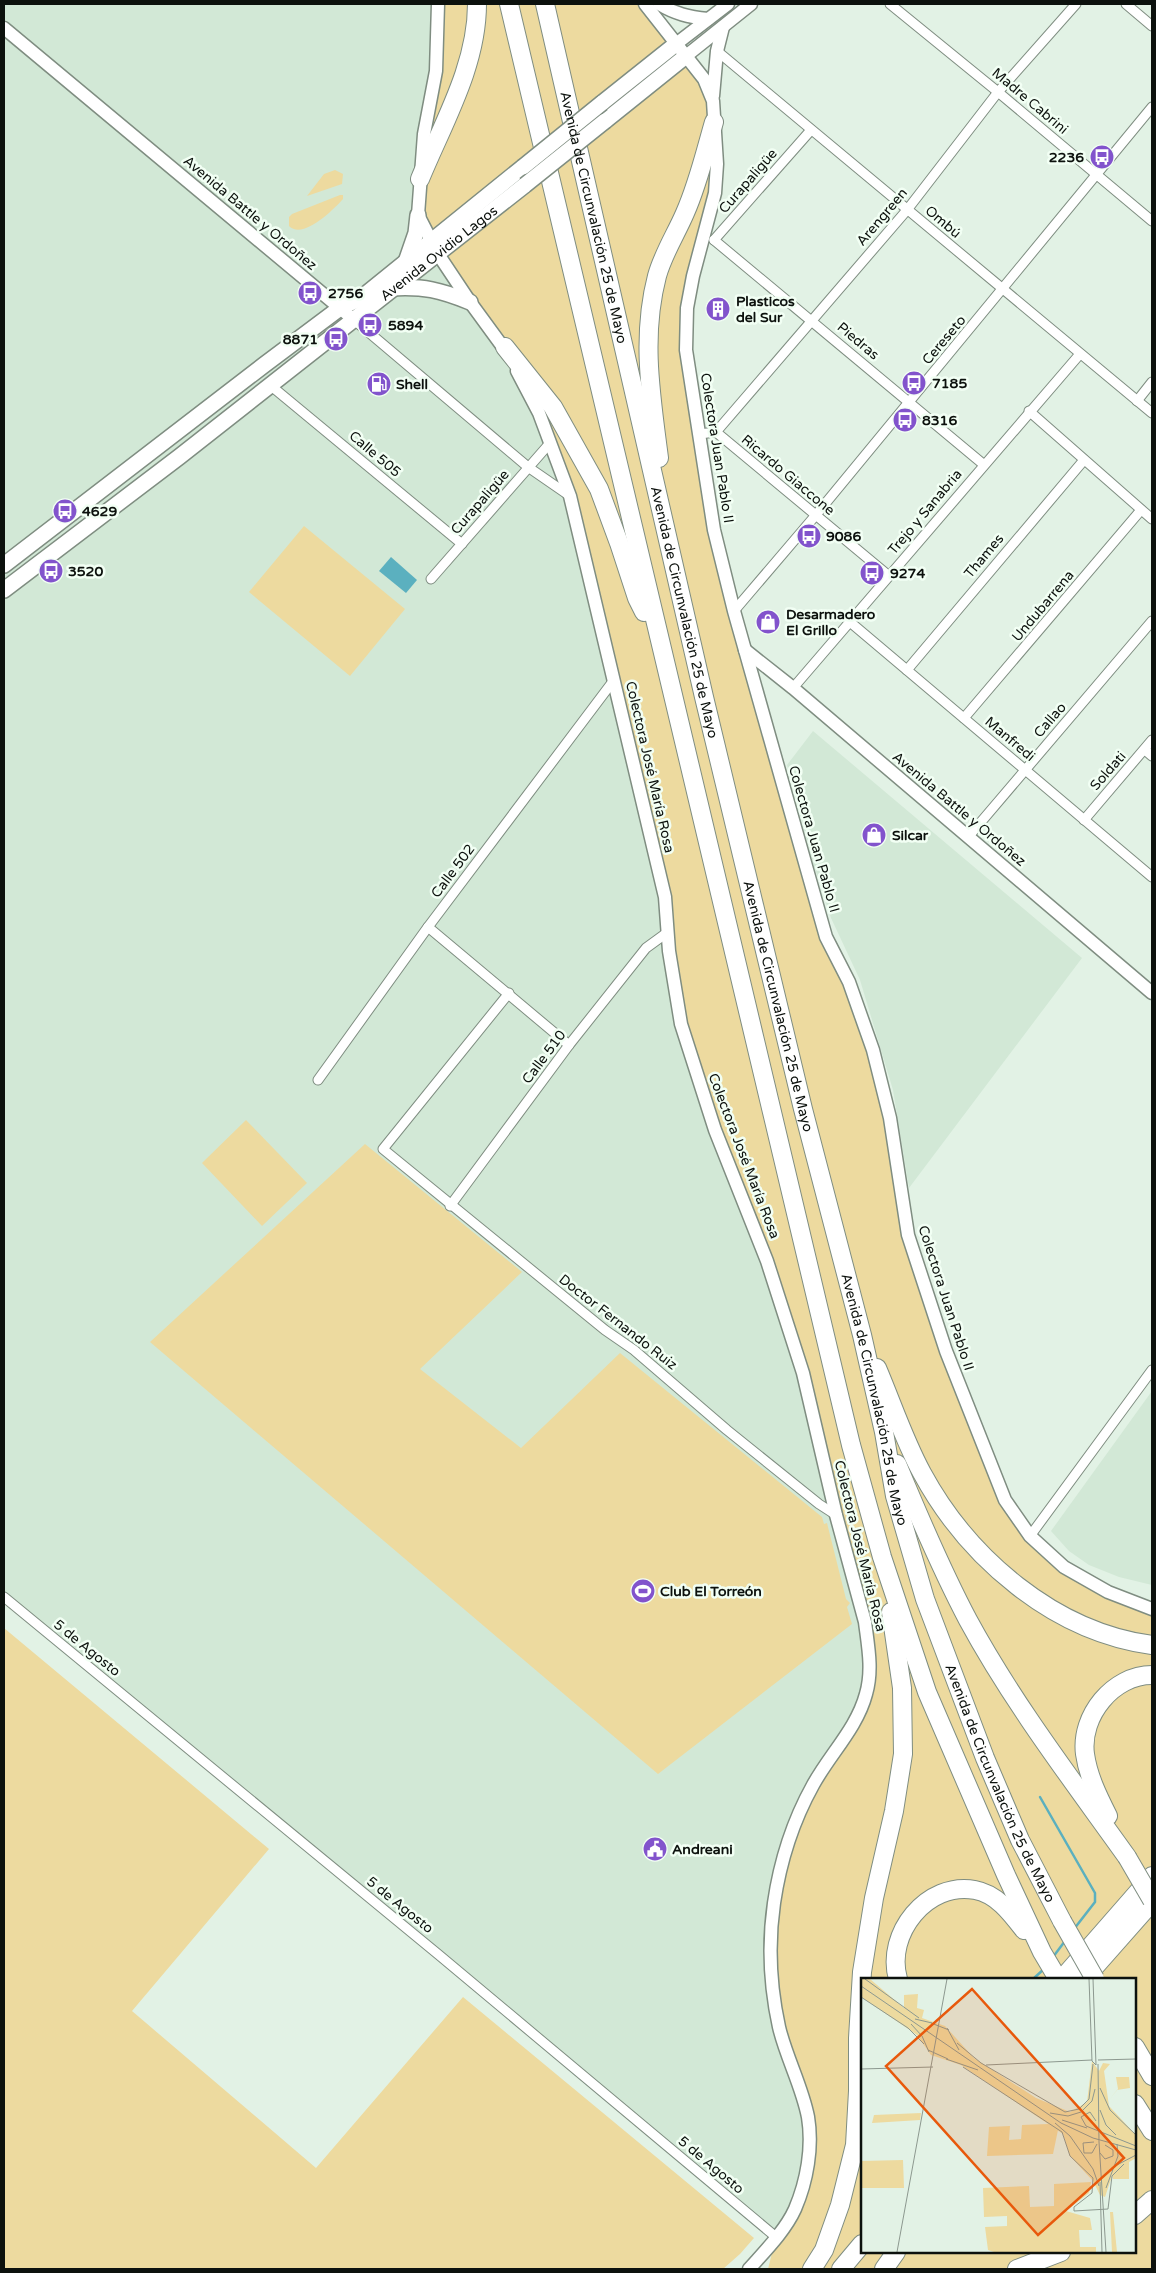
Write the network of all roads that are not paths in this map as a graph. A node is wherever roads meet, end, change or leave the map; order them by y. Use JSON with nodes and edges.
{"nodes":[{"id":1,"x":438,"y":4,"type":"edge"},
{"id":2,"x":477,"y":4,"type":"edge"},
{"id":3,"x":509,"y":4,"type":"edge"},
{"id":4,"x":545,"y":4,"type":"edge"},
{"id":5,"x":645,"y":4,"type":"edge"},
{"id":6,"x":658,"y":4,"type":"edge"},
{"id":7,"x":728,"y":4,"type":"edge"},
{"id":8,"x":751,"y":4,"type":"edge"},
{"id":9,"x":890,"y":4,"type":"edge"},
{"id":10,"x":1076,"y":4,"type":"edge"},
{"id":11,"x":1126,"y":4,"type":"edge"},
{"id":12,"x":708,"y":19,"type":"junction"},
{"id":13,"x":1152,"y":26,"type":"edge"},
{"id":14,"x":723,"y":27,"type":"junction"},
{"id":15,"x":4,"y":28,"type":"edge"},
{"id":16,"x":676,"y":44,"type":"junction"},
{"id":17,"x":717,"y":51,"type":"junction"},
{"id":18,"x":686,"y":56,"type":"junction"},
{"id":19,"x":998,"y":92,"type":"junction"},
{"id":20,"x":713,"y":101,"type":"junction"},
{"id":21,"x":1152,"y":106,"type":"edge"},
{"id":22,"x":714,"y":122,"type":"junction"},
{"id":23,"x":811,"y":130,"type":"junction"},
{"id":24,"x":1096,"y":174,"type":"junction"},
{"id":25,"x":420,"y":179,"type":"junction"},
{"id":26,"x":906,"y":210,"type":"junction"},
{"id":27,"x":418,"y":215,"type":"junction"},
{"id":28,"x":1152,"y":221,"type":"edge"},
{"id":29,"x":708,"y":240,"type":"junction"},
{"id":30,"x":434,"y":248,"type":"junction"},
{"id":31,"x":406,"y":261,"type":"junction"},
{"id":32,"x":391,"y":288,"type":"junction"},
{"id":33,"x":1003,"y":290,"type":"junction"},
{"id":34,"x":470,"y":302,"type":"junction"},
{"id":35,"x":340,"y":308,"type":"junction"},
{"id":36,"x":353,"y":318,"type":"junction"},
{"id":37,"x":811,"y":320,"type":"junction"},
{"id":38,"x":505,"y":347,"type":"junction"},
{"id":39,"x":1080,"y":354,"type":"junction"},
{"id":40,"x":1152,"y":382,"type":"edge"},
{"id":41,"x":270,"y":385,"type":"junction"},
{"id":42,"x":1137,"y":401,"type":"junction"},
{"id":43,"x":910,"y":403,"type":"junction"},
{"id":44,"x":1029,"y":412,"type":"junction"},
{"id":45,"x":1152,"y":413,"type":"edge"},
{"id":46,"x":716,"y":432,"type":"junction"},
{"id":47,"x":700,"y":434,"type":"junction"},
{"id":48,"x":550,"y":443,"type":"junction"},
{"id":49,"x":1084,"y":460,"type":"junction"},
{"id":50,"x":984,"y":464,"type":"junction"},
{"id":51,"x":528,"y":467,"type":"junction"},
{"id":52,"x":570,"y":496,"type":"junction"},
{"id":53,"x":1142,"y":510,"type":"junction"},
{"id":54,"x":816,"y":516,"type":"junction"},
{"id":55,"x":1152,"y":519,"type":"edge"},
{"id":56,"x":462,"y":544,"type":"junction"},
{"id":57,"x":672,"y":563,"type":"junction"},
{"id":58,"x":4,"y":565,"type":"edge"},
{"id":59,"x":889,"y":576,"type":"junction"},
{"id":60,"x":432,"y":580,"type":"dead end"},
{"id":61,"x":4,"y":590,"type":"edge"},
{"id":62,"x":734,"y":611,"type":"junction"},
{"id":63,"x":1152,"y":621,"type":"edge"},
{"id":64,"x":850,"y":622,"type":"junction"},
{"id":65,"x":660,"y":644,"type":"junction"},
{"id":66,"x":745,"y":650,"type":"junction"},
{"id":67,"x":907,"y":670,"type":"junction"},
{"id":68,"x":614,"y":680,"type":"junction"},
{"id":69,"x":793,"y":688,"type":"junction"},
{"id":70,"x":964,"y":718,"type":"junction"},
{"id":71,"x":1152,"y":740,"type":"edge"},
{"id":72,"x":1144,"y":750,"type":"junction"},
{"id":73,"x":1152,"y":756,"type":"edge"},
{"id":74,"x":1026,"y":770,"type":"junction"},
{"id":75,"x":1084,"y":820,"type":"junction"},
{"id":76,"x":969,"y":836,"type":"junction"},
{"id":77,"x":1152,"y":877,"type":"edge"},
{"id":78,"x":428,"y":927,"type":"junction"},
{"id":79,"x":668,"y":932,"type":"junction"},
{"id":80,"x":509,"y":993,"type":"junction"},
{"id":81,"x":1152,"y":993,"type":"edge"},
{"id":82,"x":570,"y":1045,"type":"junction"},
{"id":83,"x":318,"y":1080,"type":"dead end"},
{"id":84,"x":450,"y":1206,"type":"junction"},
{"id":85,"x":862,"y":1335,"type":"junction"},
{"id":86,"x":1152,"y":1370,"type":"edge"},
{"id":87,"x":884,"y":1432,"type":"junction"},
{"id":88,"x":836,"y":1515,"type":"junction"},
{"id":89,"x":1030,"y":1536,"type":"junction"},
{"id":90,"x":882,"y":1557,"type":"junction"},
{"id":91,"x":4,"y":1597,"type":"edge"},
{"id":92,"x":1152,"y":1609,"type":"edge"},
{"id":93,"x":1152,"y":1646,"type":"edge"},
{"id":94,"x":1152,"y":1675,"type":"edge"},
{"id":95,"x":1127,"y":1857,"type":"junction"},
{"id":96,"x":1152,"y":1876,"type":"edge"},
{"id":97,"x":1152,"y":1901,"type":"edge"},
{"id":98,"x":1042,"y":1952,"type":"junction"},
{"id":99,"x":862,"y":1978,"type":"edge"},
{"id":100,"x":898,"y":1978,"type":"edge"},
{"id":101,"x":1057,"y":1978,"type":"edge"},
{"id":102,"x":1063,"y":1978,"type":"edge"},
{"id":103,"x":1085,"y":1978,"type":"edge"},
{"id":104,"x":1094,"y":1978,"type":"edge"},
{"id":105,"x":861,"y":1988,"type":"edge"},
{"id":106,"x":1136,"y":2049,"type":"edge"},
{"id":107,"x":1152,"y":2076,"type":"edge"},
{"id":108,"x":1136,"y":2106,"type":"edge"},
{"id":109,"x":1152,"y":2131,"type":"edge"},
{"id":110,"x":1152,"y":2200,"type":"edge"},
{"id":111,"x":1136,"y":2213,"type":"edge"},
{"id":112,"x":776,"y":2237,"type":"junction"},
{"id":113,"x":861,"y":2245,"type":"edge"},
{"id":114,"x":895,"y":2253,"type":"edge"},
{"id":115,"x":1057,"y":2253,"type":"edge"},
{"id":116,"x":749,"y":2269,"type":"edge"},
{"id":117,"x":812,"y":2269,"type":"edge"},
{"id":118,"x":842,"y":2269,"type":"edge"},
{"id":119,"x":884,"y":2269,"type":"edge"},
{"id":120,"x":1017,"y":2269,"type":"edge"}],
"edges":[{"from":1,"to":25,"type":"main road","name":"Colectora José María Rosa"},
{"from":2,"to":25,"type":"highway"},
{"from":3,"to":65,"type":"highway","name":"Avenida de Circunvalación 25 de Mayo"},
{"from":4,"to":57,"type":"highway","name":"Avenida de Circunvalación 25 de Mayo"},
{"from":5,"to":16,"type":"main road","name":"Colectora Juan Pablo II"},
{"from":6,"to":12,"type":"main road"},
{"from":7,"to":12,"type":"main road","name":"Avenida Ovidio Lagos"},
{"from":8,"to":14,"type":"main road","name":"Avenida Ovidio Lagos"},
{"from":9,"to":19,"type":"street","name":"Madre Cabrini"},
{"from":10,"to":19,"type":"street","name":"Arengreen"},
{"from":11,"to":13,"type":"street"},
{"from":12,"to":16,"type":"main road","name":"Avenida Ovidio Lagos"},
{"from":14,"to":17,"type":"main road"},
{"from":14,"to":18,"type":"main road","name":"Avenida Ovidio Lagos"},
{"from":15,"to":35,"type":"main road","name":"Avenida Battle y Ordoñez"},
{"from":16,"to":18,"type":"main road","name":"Colectora Juan Pablo II"},
{"from":16,"to":30,"type":"main road","name":"Avenida Ovidio Lagos","bridge":true},
{"from":17,"to":20,"type":"main road"},
{"from":17,"to":23,"type":"street","name":"Ombú"},
{"from":18,"to":20,"type":"main road","name":"Colectora Juan Pablo II"},
{"from":18,"to":30,"type":"main road","name":"Avenida Ovidio Lagos","bridge":true},
{"from":19,"to":24,"type":"street","name":"Madre Cabrini"},
{"from":19,"to":26,"type":"street","name":"Arengreen"},
{"from":20,"to":22,"type":"main road","name":"Colectora Juan Pablo II"},
{"from":21,"to":24,"type":"street","name":"Cereseto"},
{"from":22,"to":29,"type":"main road","name":"Colectora Juan Pablo II"},
{"from":22,"to":57,"type":"highway"},
{"from":23,"to":26,"type":"street","name":"Ombú"},
{"from":23,"to":29,"type":"street","name":"Curapaligüe"},
{"from":24,"to":28,"type":"street","name":"Madre Cabrini"},
{"from":24,"to":33,"type":"street","name":"Cereseto"},
{"from":25,"to":27,"type":"main road","name":"Colectora José María Rosa"},
{"from":26,"to":33,"type":"street","name":"Ombú"},
{"from":26,"to":37,"type":"street","name":"Arengreen"},
{"from":27,"to":30,"type":"main road","name":"Colectora José María Rosa"},
{"from":27,"to":31,"type":"main road"},
{"from":29,"to":37,"type":"street","name":"Piedras"},
{"from":29,"to":47,"type":"main road","name":"Colectora Juan Pablo II"},
{"from":30,"to":31,"type":"main road","name":"Avenida Ovidio Lagos"},
{"from":30,"to":32,"type":"main road","name":"Avenida Ovidio Lagos"},
{"from":30,"to":34,"type":"main road","name":"Colectora José María Rosa"},
{"from":31,"to":35,"type":"main road","name":"Avenida Ovidio Lagos"},
{"from":32,"to":34,"type":"main road"},
{"from":32,"to":36,"type":"main road","name":"Avenida Ovidio Lagos"},
{"from":33,"to":39,"type":"street","name":"Ombú"},
{"from":33,"to":43,"type":"street","name":"Cereseto"},
{"from":34,"to":38,"type":"main road","name":"Colectora José María Rosa"},
{"from":35,"to":36,"type":"main road","name":"Avenida Battle y Ordoñez"},
{"from":35,"to":58,"type":"main road","name":"Avenida Ovidio Lagos"},
{"from":36,"to":41,"type":"main road","name":"Avenida Ovidio Lagos"},
{"from":36,"to":51,"type":"street","name":"Avenida Battle y Ordoñez"},
{"from":37,"to":43,"type":"street","name":"Piedras"},
{"from":37,"to":46,"type":"street","name":"Arengreen"},
{"from":38,"to":48,"type":"main road","name":"Colectora José María Rosa"},
{"from":38,"to":65,"type":"highway"},
{"from":39,"to":42,"type":"street","name":"Ombú"},
{"from":39,"to":44,"type":"street","name":"Trejo y Sanabria"},
{"from":40,"to":42,"type":"street"},
{"from":41,"to":56,"type":"street","name":"Calle 505"},
{"from":41,"to":61,"type":"main road","name":"Avenida Ovidio Lagos"},
{"from":42,"to":45,"type":"street","name":"Ombú"},
{"from":43,"to":50,"type":"street","name":"Piedras"},
{"from":43,"to":54,"type":"street","name":"Cereseto"},
{"from":44,"to":49,"type":"street"},
{"from":44,"to":50,"type":"street","name":"Trejo y Sanabria"},
{"from":46,"to":47,"type":"street"},
{"from":46,"to":54,"type":"street","name":"Ricardo Giaccone"},
{"from":47,"to":62,"type":"main road","name":"Colectora Juan Pablo II"},
{"from":48,"to":51,"type":"street","name":"Curapaligüe"},
{"from":48,"to":52,"type":"main road","name":"Colectora José María Rosa"},
{"from":49,"to":53,"type":"street"},
{"from":49,"to":67,"type":"street","name":"Thames"},
{"from":50,"to":59,"type":"street","name":"Trejo y Sanabria"},
{"from":51,"to":52,"type":"street","name":"Avenida Battle y Ordoñez"},
{"from":51,"to":56,"type":"street","name":"Curapaligüe"},
{"from":52,"to":68,"type":"main road","name":"Colectora José María Rosa"},
{"from":53,"to":55,"type":"street"},
{"from":53,"to":70,"type":"street","name":"Undubarrena"},
{"from":54,"to":59,"type":"street","name":"Ricardo Giaccone"},
{"from":54,"to":62,"type":"street","name":"Cereseto"},
{"from":56,"to":60,"type":"street","name":"Curapaligüe"},
{"from":57,"to":85,"type":"highway","name":"Avenida de Circunvalación 25 de Mayo"},
{"from":59,"to":64,"type":"street","name":"Trejo y Sanabria"},
{"from":62,"to":66,"type":"main road","name":"Colectora Juan Pablo II"},
{"from":63,"to":74,"type":"street","name":"Callao"},
{"from":64,"to":67,"type":"street","name":"Manfredi"},
{"from":64,"to":69,"type":"street","name":"Trejo y Sanabria"},
{"from":65,"to":90,"type":"highway","name":"Avenida de Circunvalación 25 de Mayo"},
{"from":66,"to":69,"type":"main road","name":"Avenida Battle y Ordoñez"},
{"from":66,"to":89,"type":"main road","name":"Colectora Juan Pablo II"},
{"from":67,"to":70,"type":"street","name":"Manfredi"},
{"from":68,"to":78,"type":"street","name":"Calle 502"},
{"from":68,"to":79,"type":"main road","name":"Colectora José María Rosa"},
{"from":69,"to":76,"type":"main road","name":"Avenida Battle y Ordoñez"},
{"from":70,"to":74,"type":"street","name":"Manfredi"},
{"from":71,"to":72,"type":"street","name":"Soldati"},
{"from":72,"to":73,"type":"street"},
{"from":72,"to":75,"type":"street","name":"Soldati"},
{"from":74,"to":75,"type":"street","name":"Manfredi"},
{"from":74,"to":76,"type":"street","name":"Callao"},
{"from":75,"to":77,"type":"street","name":"Manfredi"},
{"from":76,"to":81,"type":"main road","name":"Avenida Battle y Ordoñez"},
{"from":78,"to":80,"type":"street"},
{"from":78,"to":83,"type":"street","name":"Calle 502"},
{"from":79,"to":82,"type":"street","name":"Calle 510"},
{"from":79,"to":88,"type":"main road","name":"Colectora José María Rosa"},
{"from":80,"to":82,"type":"street"},
{"from":80,"to":84,"type":"street","name":"Doctor Fernando Ruiz"},
{"from":82,"to":84,"type":"street","name":"Calle 510"},
{"from":84,"to":88,"type":"street","name":"Doctor Fernando Ruiz"},
{"from":85,"to":87,"type":"highway","name":"Avenida de Circunvalación 25 de Mayo"},
{"from":85,"to":93,"type":"highway"},
{"from":86,"to":89,"type":"street"},
{"from":87,"to":95,"type":"highway"},
{"from":87,"to":104,"type":"highway","name":"Avenida de Circunvalación 25 de Mayo","bridge":true},
{"from":88,"to":112,"type":"main road","name":"Colectora José María Rosa"},
{"from":89,"to":92,"type":"main road","name":"Colectora Juan Pablo II"},
{"from":90,"to":98,"type":"highway","name":"Avenida de Circunvalación 25 de Mayo"},
{"from":90,"to":99,"type":"highway"},
{"from":91,"to":112,"type":"street","name":"5 de Agosto"},
{"from":94,"to":95,"type":"highway"},
{"from":95,"to":97,"type":"highway","bridge":true},
{"from":96,"to":102,"type":"highway"},
{"from":97,"to":103,"type":"highway"},
{"from":98,"to":100,"type":"highway"},
{"from":98,"to":101,"type":"highway","name":"Avenida de Circunvalación 25 de Mayo"},
{"from":105,"to":117,"type":"highway"},
{"from":106,"to":107,"type":"highway"},
{"from":108,"to":109,"type":"highway"},
{"from":110,"to":111,"type":"highway"},
{"from":112,"to":116,"type":"main road","name":"Colectora José María Rosa"},
{"from":113,"to":118,"type":"highway"},
{"from":114,"to":119,"type":"highway"},
{"from":115,"to":120,"type":"highway"}]}
